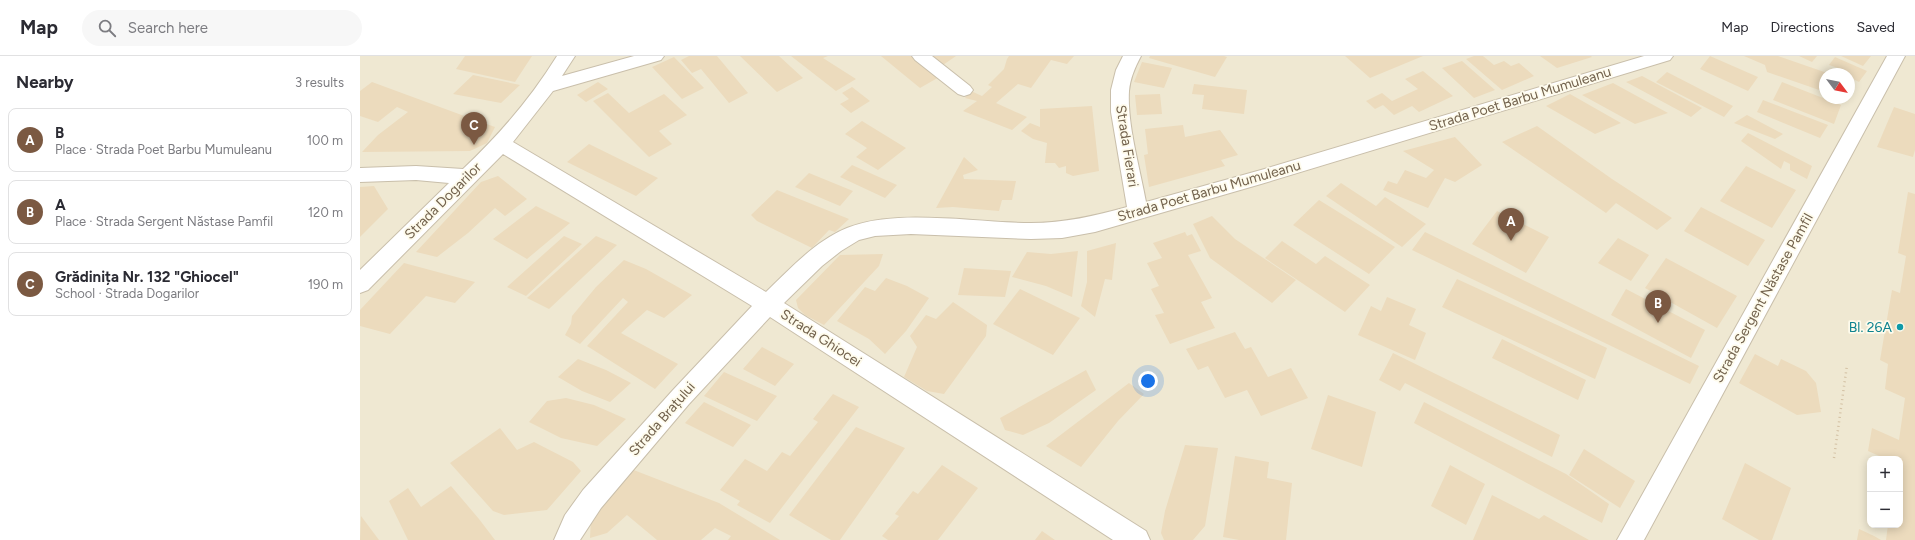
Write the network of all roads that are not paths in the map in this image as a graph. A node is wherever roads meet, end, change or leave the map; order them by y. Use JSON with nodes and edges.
{"nodes":[{"id":1,"x":566,"y":56,"type":"edge"},
{"id":2,"x":655,"y":56,"type":"edge"},
{"id":3,"x":922,"y":56,"type":"edge"},
{"id":4,"x":1132,"y":56,"type":"edge"},
{"id":5,"x":1664,"y":56,"type":"edge"},
{"id":6,"x":1896,"y":56,"type":"edge"},
{"id":7,"x":546,"y":87,"type":"junction"},
{"id":8,"x":964,"y":90,"type":"dead end"},
{"id":9,"x":501,"y":144,"type":"junction"},
{"id":10,"x":360,"y":175,"type":"edge"},
{"id":11,"x":466,"y":177,"type":"junction"},
{"id":12,"x":1138,"y":213,"type":"junction"},
{"id":13,"x":360,"y":284,"type":"edge"},
{"id":14,"x":767,"y":304,"type":"junction"},
{"id":15,"x":567,"y":540,"type":"edge"},
{"id":16,"x":1137,"y":540,"type":"edge"},
{"id":17,"x":1630,"y":540,"type":"edge"}],
"edges":[{"from":1,"to":7,"type":"street","name":"Strada Dogarilor"},
{"from":2,"to":7,"type":"street"},
{"from":3,"to":8,"type":"street"},
{"from":4,"to":12,"type":"street","name":"Strada Fierari"},
{"from":5,"to":12,"type":"street","name":"Strada Poet Barbu Mumuleanu"},
{"from":6,"to":17,"type":"street","name":"Strada Sergent Năstase Pamfil"},
{"from":7,"to":9,"type":"street","name":"Strada Dogarilor"},
{"from":9,"to":11,"type":"street","name":"Strada Dogarilor"},
{"from":9,"to":14,"type":"street","name":"Strada Ghiocei"},
{"from":10,"to":11,"type":"street"},
{"from":11,"to":13,"type":"street","name":"Strada Dogarilor"},
{"from":12,"to":14,"type":"street","name":"Strada Poet Barbu Mumuleanu"},
{"from":14,"to":15,"type":"street","name":"Strada Brațului"},
{"from":14,"to":16,"type":"street","name":"Strada Ghiocei"}]}
